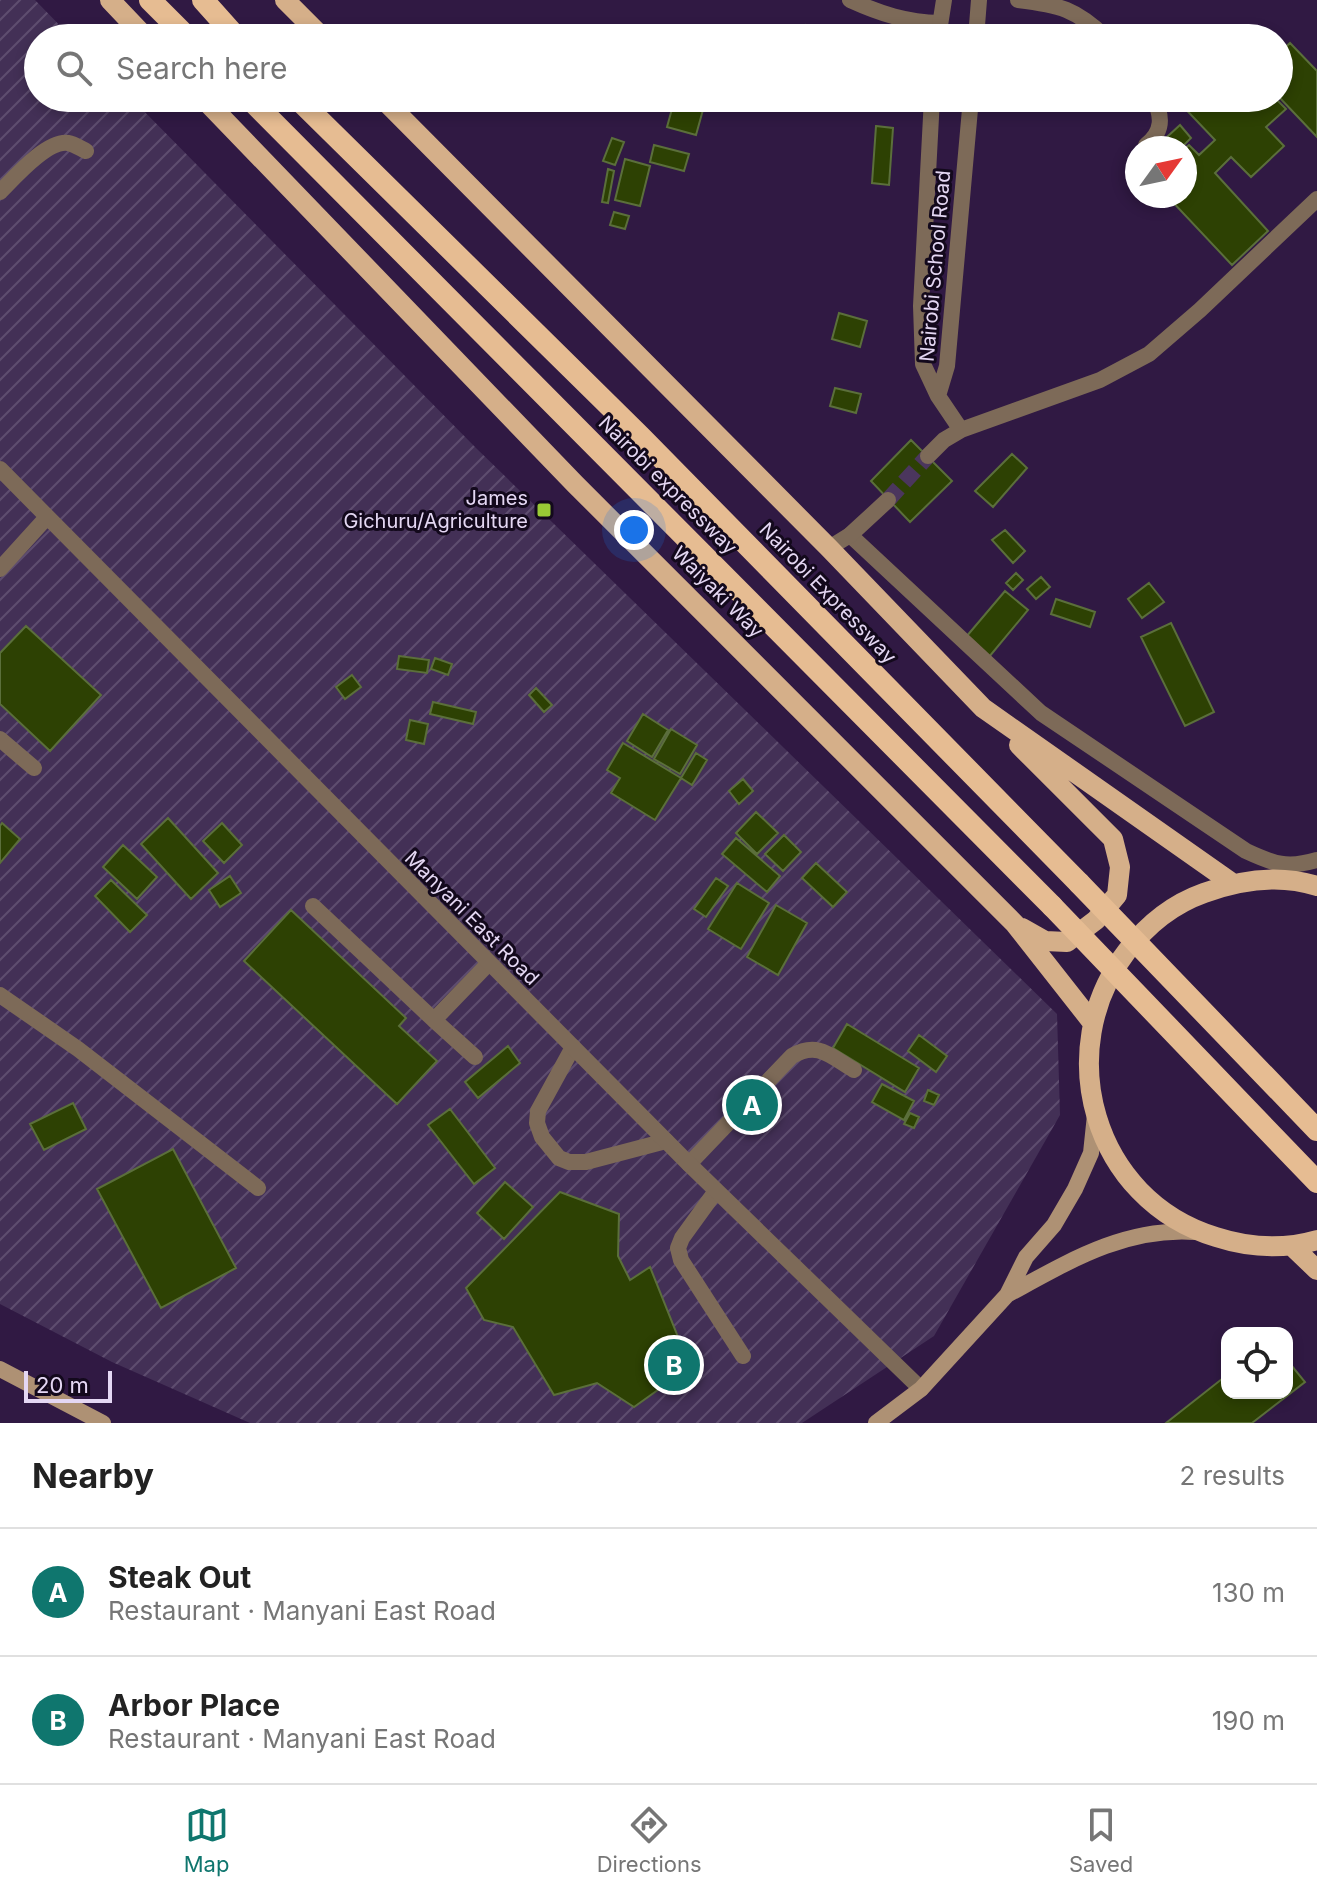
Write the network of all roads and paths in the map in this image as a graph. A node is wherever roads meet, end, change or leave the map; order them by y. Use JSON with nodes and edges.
{"nodes":[{"id":1,"x":110,"y":0,"type":"edge"},
{"id":2,"x":150,"y":0,"type":"edge"},
{"id":3,"x":203,"y":0,"type":"edge"},
{"id":4,"x":285,"y":0,"type":"edge"},
{"id":5,"x":850,"y":0,"type":"edge"},
{"id":6,"x":944,"y":0,"type":"edge"},
{"id":7,"x":979,"y":0,"type":"edge"},
{"id":8,"x":1018,"y":0,"type":"edge"},
{"id":9,"x":133,"y":24,"type":"edge"},
{"id":10,"x":174,"y":24,"type":"edge"},
{"id":11,"x":224,"y":24,"type":"edge"},
{"id":12,"x":309,"y":24,"type":"edge"},
{"id":13,"x":919,"y":24,"type":"edge"},
{"id":14,"x":940,"y":24,"type":"edge"},
{"id":15,"x":977,"y":24,"type":"edge"},
{"id":16,"x":1091,"y":24,"type":"edge"},
{"id":17,"x":216,"y":112,"type":"edge"},
{"id":18,"x":263,"y":112,"type":"edge"},
{"id":19,"x":311,"y":112,"type":"edge"},
{"id":20,"x":396,"y":112,"type":"edge"},
{"id":21,"x":931,"y":112,"type":"edge"},
{"id":22,"x":970,"y":112,"type":"edge"},
{"id":23,"x":1160,"y":112,"type":"edge"},
{"id":24,"x":1156,"y":136,"type":"edge"},
{"id":25,"x":86,"y":151,"type":"dead end"},
{"id":26,"x":0,"y":192,"type":"edge"},
{"id":27,"x":1317,"y":199,"type":"edge"},
{"id":28,"x":938,"y":396,"type":"junction"},
{"id":29,"x":961,"y":430,"type":"junction"},
{"id":30,"x":928,"y":456,"type":"tunnel mouth"},
{"id":31,"x":0,"y":469,"type":"edge"},
{"id":32,"x":888,"y":500,"type":"tunnel mouth"},
{"id":33,"x":47,"y":517,"type":"junction"},
{"id":34,"x":850,"y":535,"type":"junction"},
{"id":35,"x":829,"y":548,"type":"junction"},
{"id":36,"x":0,"y":569,"type":"edge"},
{"id":37,"x":983,"y":708,"type":"junction"},
{"id":38,"x":0,"y":739,"type":"edge"},
{"id":39,"x":34,"y":768,"type":"dead end"},
{"id":40,"x":1317,"y":860,"type":"edge"},
{"id":41,"x":1313,"y":882,"type":"edge"},
{"id":42,"x":1232,"y":883,"type":"junction"},
{"id":43,"x":313,"y":906,"type":"dead end"},
{"id":44,"x":1015,"y":924,"type":"junction"},
{"id":45,"x":489,"y":963,"type":"junction"},
{"id":46,"x":0,"y":995,"type":"edge"},
{"id":47,"x":434,"y":1020,"type":"junction"},
{"id":48,"x":1092,"y":1022,"type":"junction"},
{"id":49,"x":573,"y":1047,"type":"junction"},
{"id":50,"x":475,"y":1057,"type":"dead end"},
{"id":51,"x":854,"y":1070,"type":"dead end"},
{"id":52,"x":1095,"y":1115,"type":"junction"},
{"id":53,"x":1317,"y":1130,"type":"edge"},
{"id":54,"x":666,"y":1141,"type":"junction"},
{"id":55,"x":689,"y":1164,"type":"junction"},
{"id":56,"x":1317,"y":1182,"type":"edge"},
{"id":57,"x":258,"y":1188,"type":"dead end"},
{"id":58,"x":716,"y":1191,"type":"junction"},
{"id":59,"x":1198,"y":1232,"type":"junction"},
{"id":60,"x":1317,"y":1240,"type":"edge"},
{"id":61,"x":1293,"y":1247,"type":"junction"},
{"id":62,"x":1317,"y":1270,"type":"edge"},
{"id":63,"x":1007,"y":1295,"type":"junction"},
{"id":64,"x":743,"y":1356,"type":"dead end"},
{"id":65,"x":0,"y":1369,"type":"edge"},
{"id":66,"x":921,"y":1389,"type":"junction"},
{"id":67,"x":103,"y":1423,"type":"edge"},
{"id":68,"x":876,"y":1423,"type":"edge"}],
"edges":[{"from":1,"to":9,"type":"main road"},
{"from":2,"to":10,"type":"highway"},
{"from":3,"to":11,"type":"highway"},
{"from":4,"to":12,"type":"main road"},
{"from":5,"to":13,"type":"street"},
{"from":6,"to":14,"type":"street"},
{"from":7,"to":15,"type":"street"},
{"from":8,"to":16,"type":"street"},
{"from":17,"to":44,"type":"main road","name":"Waiyaki Way"},
{"from":18,"to":56,"type":"highway","name":"Nairobi expressway","bridge":true},
{"from":19,"to":53,"type":"highway","name":"Nairobi Expressway","bridge":true},
{"from":20,"to":35,"type":"main road"},
{"from":21,"to":28,"type":"street"},
{"from":22,"to":28,"type":"street","name":"Nairobi School Road"},
{"from":23,"to":24,"type":"street"},
{"from":25,"to":26,"type":"street"},
{"from":27,"to":29,"type":"street"},
{"from":28,"to":29,"type":"street"},
{"from":29,"to":30,"type":"street"},
{"from":31,"to":33,"type":"street","name":"Manyani East Road"},
{"from":32,"to":34,"type":"street"},
{"from":33,"to":36,"type":"street"},
{"from":33,"to":45,"type":"street","name":"Manyani East Road"},
{"from":34,"to":35,"type":"street"},
{"from":34,"to":40,"type":"street"},
{"from":35,"to":37,"type":"main road"},
{"from":37,"to":42,"type":"main road"},
{"from":37,"to":44,"type":"main road"},
{"from":38,"to":39,"type":"street"},
{"from":41,"to":42,"type":"main road"},
{"from":42,"to":48,"type":"main road"},
{"from":43,"to":47,"type":"street"},
{"from":44,"to":48,"type":"main road","name":"Waiyaki Way"},
{"from":45,"to":47,"type":"street"},
{"from":45,"to":49,"type":"street","name":"Manyani East Road"},
{"from":46,"to":57,"type":"street"},
{"from":47,"to":50,"type":"street"},
{"from":48,"to":52,"type":"main road"},
{"from":49,"to":54,"type":"street","name":"Manyani East Road"},
{"from":49,"to":54,"type":"street"},
{"from":51,"to":55,"type":"street"},
{"from":52,"to":59,"type":"main road"},
{"from":52,"to":63,"type":"main road"},
{"from":54,"to":55,"type":"street","name":"Manyani East Road"},
{"from":55,"to":58,"type":"street","name":"Manyani East Road"},
{"from":58,"to":64,"type":"street"},
{"from":58,"to":66,"type":"street","name":"Manyani East Road"},
{"from":59,"to":61,"type":"main road"},
{"from":59,"to":63,"type":"main road"},
{"from":60,"to":61,"type":"main road"},
{"from":61,"to":62,"type":"main road"},
{"from":63,"to":66,"type":"main road"},
{"from":65,"to":67,"type":"main road"},
{"from":66,"to":68,"type":"main road"}]}
